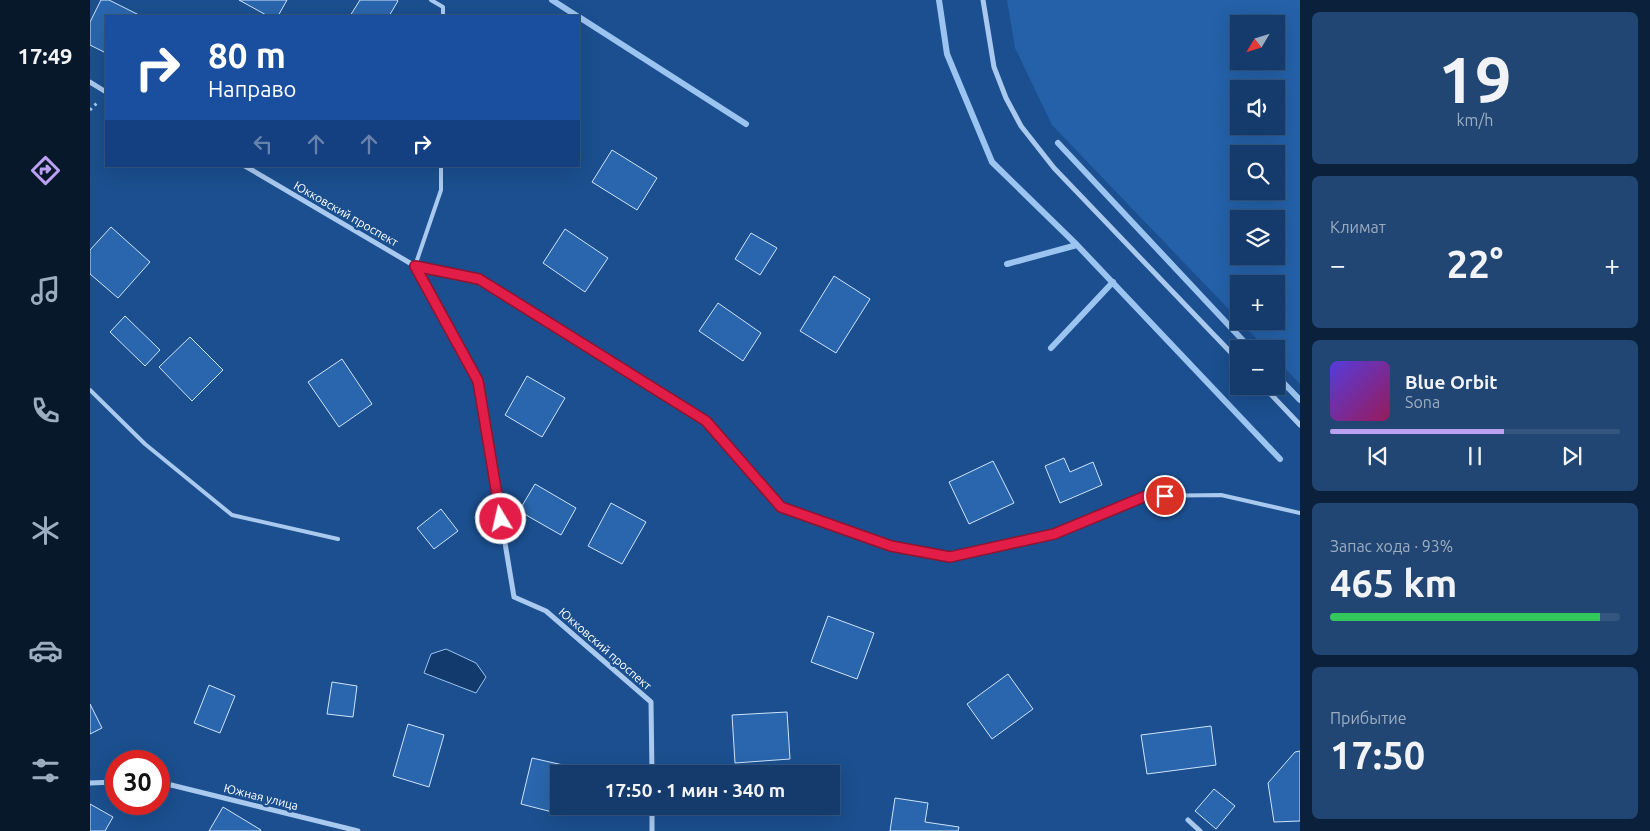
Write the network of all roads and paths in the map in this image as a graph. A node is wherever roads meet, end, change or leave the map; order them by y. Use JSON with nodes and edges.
{"nodes":[{"id":1,"x":431,"y":0,"type":"edge"},
{"id":2,"x":983,"y":0,"type":"edge"},
{"id":3,"x":443,"y":15,"type":"edge"},
{"id":4,"x":90,"y":82,"type":"edge"},
{"id":5,"x":105,"y":91,"type":"edge"},
{"id":6,"x":247,"y":167,"type":"edge"},
{"id":7,"x":441,"y":167,"type":"edge"},
{"id":8,"x":415,"y":266,"type":"junction"},
{"id":9,"x":1230,"y":352,"type":"edge"},
{"id":10,"x":90,"y":390,"type":"edge"},
{"id":11,"x":1272,"y":395,"type":"edge"},
{"id":12,"x":1300,"y":425,"type":"edge"},
{"id":13,"x":1300,"y":512,"type":"edge"},
{"id":14,"x":338,"y":539,"type":"dead end"},
{"id":15,"x":652,"y":765,"type":"edge"},
{"id":16,"x":105,"y":782,"type":"edge"},
{"id":17,"x":90,"y":783,"type":"edge"},
{"id":18,"x":170,"y":785,"type":"edge"},
{"id":19,"x":652,"y":815,"type":"edge"},
{"id":20,"x":1188,"y":820,"type":"dead end"},
{"id":21,"x":358,"y":831,"type":"edge"},
{"id":22,"x":652,"y":831,"type":"edge"},
{"id":23,"x":1200,"y":831,"type":"edge"}],
"edges":[{"from":1,"to":3,"type":"lane"},
{"from":2,"to":9,"type":"street"},
{"from":4,"to":5,"type":"street"},
{"from":6,"to":8,"type":"street","name":"Юкковский проспект"},
{"from":7,"to":8,"type":"lane"},
{"from":8,"to":13,"type":"lane"},
{"from":8,"to":15,"type":"street","name":"Юкковский проспект"},
{"from":10,"to":14,"type":"lane"},
{"from":11,"to":12,"type":"street"},
{"from":16,"to":17,"type":"street"},
{"from":18,"to":21,"type":"street","name":"Южная улица"},
{"from":19,"to":22,"type":"street"},
{"from":20,"to":23,"type":"street"}]}
